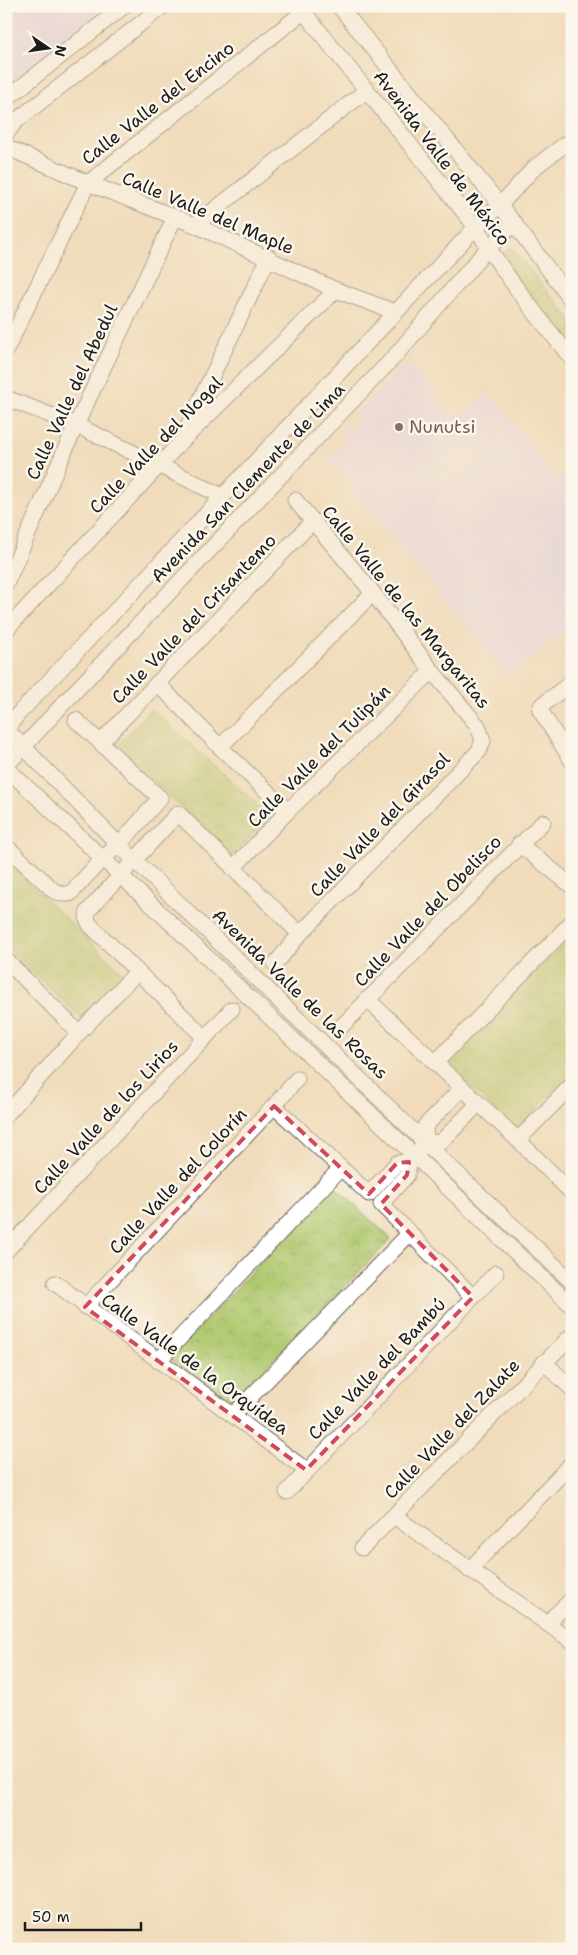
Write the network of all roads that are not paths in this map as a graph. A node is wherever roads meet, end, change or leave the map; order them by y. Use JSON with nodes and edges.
{"nodes":[{"id":1,"x":124,"y":6,"type":"edge"},
{"id":2,"x":164,"y":6,"type":"edge"},
{"id":3,"x":339,"y":6,"type":"edge"},
{"id":4,"x":301,"y":9,"type":"edge"},
{"id":5,"x":367,"y":90,"type":"junction"},
{"id":6,"x":6,"y":99,"type":"edge"},
{"id":7,"x":6,"y":134,"type":"edge"},
{"id":8,"x":572,"y":139,"type":"edge"},
{"id":9,"x":6,"y":147,"type":"edge"},
{"id":10,"x":88,"y":183,"type":"junction"},
{"id":11,"x":500,"y":204,"type":"junction"},
{"id":12,"x":175,"y":217,"type":"junction"},
{"id":13,"x":515,"y":223,"type":"junction"},
{"id":14,"x":195,"y":225,"type":"junction"},
{"id":15,"x":476,"y":227,"type":"junction"},
{"id":16,"x":488,"y":248,"type":"junction"},
{"id":17,"x":269,"y":257,"type":"junction"},
{"id":18,"x":336,"y":290,"type":"junction"},
{"id":19,"x":572,"y":300,"type":"edge"},
{"id":20,"x":395,"y":312,"type":"junction"},
{"id":21,"x":6,"y":350,"type":"edge"},
{"id":22,"x":572,"y":359,"type":"edge"},
{"id":23,"x":6,"y":398,"type":"edge"},
{"id":24,"x":76,"y":425,"type":"junction"},
{"id":25,"x":180,"y":443,"type":"junction"},
{"id":26,"x":161,"y":466,"type":"junction"},
{"id":27,"x":222,"y":496,"type":"junction"},
{"id":28,"x":295,"y":500,"type":"dead end"},
{"id":29,"x":313,"y":521,"type":"junction"},
{"id":30,"x":6,"y":584,"type":"edge"},
{"id":31,"x":373,"y":593,"type":"junction"},
{"id":32,"x":6,"y":630,"type":"edge"},
{"id":33,"x":432,"y":671,"type":"junction"},
{"id":34,"x":572,"y":682,"type":"edge"},
{"id":35,"x":157,"y":683,"type":"junction"},
{"id":36,"x":13,"y":709,"type":"edge"},
{"id":37,"x":76,"y":720,"type":"dead end"},
{"id":38,"x":6,"y":729,"type":"edge"},
{"id":39,"x":482,"y":741,"type":"joint"},
{"id":40,"x":101,"y":742,"type":"junction"},
{"id":41,"x":220,"y":747,"type":"junction"},
{"id":42,"x":24,"y":748,"type":"junction"},
{"id":43,"x":572,"y":761,"type":"edge"},
{"id":44,"x":6,"y":767,"type":"edge"},
{"id":45,"x":288,"y":811,"type":"junction"},
{"id":46,"x":543,"y":822,"type":"dead end"},
{"id":47,"x":519,"y":844,"type":"junction"},
{"id":48,"x":119,"y":845,"type":"junction"},
{"id":49,"x":6,"y":846,"type":"edge"},
{"id":50,"x":103,"y":858,"type":"junction"},
{"id":51,"x":135,"y":860,"type":"junction"},
{"id":52,"x":234,"y":868,"type":"junction"},
{"id":53,"x":121,"y":875,"type":"junction"},
{"id":54,"x":572,"y":886,"type":"edge"},
{"id":55,"x":572,"y":922,"type":"edge"},
{"id":56,"x":300,"y":934,"type":"junction"},
{"id":57,"x":275,"y":964,"type":"dead end"},
{"id":58,"x":9,"y":968,"type":"edge"},
{"id":59,"x":137,"y":972,"type":"junction"},
{"id":60,"x":367,"y":1000,"type":"junction"},
{"id":61,"x":232,"y":1010,"type":"dead end"},
{"id":62,"x":341,"y":1027,"type":"dead end"},
{"id":63,"x":79,"y":1033,"type":"junction"},
{"id":64,"x":205,"y":1038,"type":"junction"},
{"id":65,"x":435,"y":1063,"type":"junction"},
{"id":66,"x":297,"y":1078,"type":"dead end"},
{"id":67,"x":572,"y":1085,"type":"edge"},
{"id":68,"x":462,"y":1089,"type":"junction"},
{"id":69,"x":478,"y":1104,"type":"junction"},
{"id":70,"x":274,"y":1106,"type":"junction"},
{"id":71,"x":6,"y":1115,"type":"edge"},
{"id":72,"x":518,"y":1140,"type":"junction"},
{"id":73,"x":426,"y":1143,"type":"junction"},
{"id":74,"x":411,"y":1159,"type":"junction"},
{"id":75,"x":340,"y":1169,"type":"junction"},
{"id":76,"x":572,"y":1193,"type":"edge"},
{"id":77,"x":375,"y":1199,"type":"junction"},
{"id":78,"x":410,"y":1233,"type":"junction"},
{"id":79,"x":6,"y":1251,"type":"edge"},
{"id":80,"x":496,"y":1273,"type":"dead end"},
{"id":81,"x":572,"y":1282,"type":"edge"},
{"id":82,"x":55,"y":1283,"type":"dead end"},
{"id":83,"x":473,"y":1297,"type":"junction"},
{"id":84,"x":572,"y":1306,"type":"edge"},
{"id":85,"x":85,"y":1307,"type":"junction"},
{"id":86,"x":570,"y":1337,"type":"dead end"},
{"id":87,"x":158,"y":1361,"type":"junction"},
{"id":88,"x":544,"y":1362,"type":"junction"},
{"id":89,"x":572,"y":1389,"type":"edge"},
{"id":90,"x":233,"y":1415,"type":"junction"},
{"id":91,"x":572,"y":1463,"type":"edge"},
{"id":92,"x":306,"y":1470,"type":"junction"},
{"id":93,"x":287,"y":1492,"type":"dead end"},
{"id":94,"x":394,"y":1516,"type":"junction"},
{"id":95,"x":362,"y":1548,"type":"dead end"},
{"id":96,"x":469,"y":1570,"type":"junction"},
{"id":97,"x":572,"y":1599,"type":"edge"},
{"id":98,"x":547,"y":1623,"type":"junction"},
{"id":99,"x":572,"y":1640,"type":"edge"}],
"edges":[{"from":1,"to":6,"type":"street"},
{"from":2,"to":7,"type":"street"},
{"from":3,"to":11,"type":"street","name":"Avenida Valle de México"},
{"from":4,"to":5,"type":"street","name":"Avenida Valle de México"},
{"from":4,"to":10,"type":"street","name":"Calle Valle del Encino"},
{"from":5,"to":14,"type":"street"},
{"from":5,"to":15,"type":"street","name":"Avenida Valle de México"},
{"from":8,"to":11,"type":"street","name":"Avenida San Clemente de Lima"},
{"from":9,"to":10,"type":"street","name":"Calle Valle del Maple"},
{"from":10,"to":12,"type":"street","name":"Calle Valle del Maple"},
{"from":10,"to":21,"type":"street","name":"Calle Valle del Encino"},
{"from":11,"to":13,"type":"street","name":"Avenida Valle de México"},
{"from":11,"to":15,"type":"street","name":"Avenida San Clemente de Lima"},
{"from":12,"to":14,"type":"street","name":"Calle Valle del Maple"},
{"from":12,"to":24,"type":"street","name":"Calle Valle del Abedul"},
{"from":13,"to":16,"type":"street","name":"Avenida San Clemente de Lima"},
{"from":13,"to":19,"type":"street","name":"Avenida Valle de México"},
{"from":14,"to":17,"type":"street","name":"Calle Valle del Maple"},
{"from":15,"to":16,"type":"street","name":"Avenida Valle de México"},
{"from":15,"to":20,"type":"street","name":"Avenida San Clemente de Lima"},
{"from":16,"to":22,"type":"street","name":"Avenida Valle de México"},
{"from":16,"to":42,"type":"street","name":"Avenida San Clemente de Lima"},
{"from":17,"to":18,"type":"street","name":"Calle Valle del Maple"},
{"from":17,"to":25,"type":"street"},
{"from":18,"to":20,"type":"street","name":"Calle Valle del Maple"},
{"from":18,"to":25,"type":"street","name":"Calle Valle del Nogal"},
{"from":20,"to":27,"type":"street","name":"Avenida San Clemente de Lima"},
{"from":23,"to":24,"type":"street"},
{"from":24,"to":26,"type":"street"},
{"from":24,"to":30,"type":"street","name":"Calle Valle del Abedul"},
{"from":25,"to":26,"type":"street","name":"Calle Valle del Nogal"},
{"from":26,"to":27,"type":"street"},
{"from":26,"to":32,"type":"street","name":"Calle Valle del Nogal"},
{"from":27,"to":36,"type":"street","name":"Avenida San Clemente de Lima"},
{"from":28,"to":29,"type":"street","name":"Calle Valle de las Margaritas"},
{"from":29,"to":31,"type":"street","name":"Calle Valle de las Margaritas"},
{"from":29,"to":35,"type":"street","name":"Calle Valle del Crisantemo"},
{"from":31,"to":33,"type":"street","name":"Calle Valle de las Margaritas"},
{"from":31,"to":41,"type":"street"},
{"from":33,"to":39,"type":"street","name":"Calle Valle de las Margaritas"},
{"from":33,"to":45,"type":"street","name":"Calle Valle del Tulipán"},
{"from":34,"to":43,"type":"street"},
{"from":35,"to":40,"type":"street","name":"Calle Valle del Crisantemo"},
{"from":35,"to":41,"type":"street"},
{"from":36,"to":38,"type":"street","name":"Avenida San Clemente de Lima"},
{"from":37,"to":40,"type":"street"},
{"from":38,"to":42,"type":"street","name":"Avenida Valle de las Rosas"},
{"from":39,"to":56,"type":"street","name":"Calle Valle del Girasol"},
{"from":40,"to":48,"type":"street"},
{"from":41,"to":45,"type":"street"},
{"from":42,"to":44,"type":"street","name":"Avenida San Clemente de Lima"},
{"from":42,"to":48,"type":"street","name":"Avenida Valle de las Rosas"},
{"from":44,"to":50,"type":"street"},
{"from":45,"to":52,"type":"street","name":"Calle Valle del Tulipán"},
{"from":46,"to":47,"type":"street","name":"Calle Valle del Obelisco"},
{"from":47,"to":54,"type":"street"},
{"from":47,"to":60,"type":"street","name":"Calle Valle del Obelisco"},
{"from":48,"to":50,"type":"street"},
{"from":48,"to":51,"type":"street","name":"Avenida Valle de las Rosas"},
{"from":49,"to":50,"type":"street"},
{"from":50,"to":53,"type":"street"},
{"from":51,"to":52,"type":"street"},
{"from":51,"to":53,"type":"street"},
{"from":51,"to":73,"type":"street","name":"Avenida Valle de las Rosas"},
{"from":52,"to":56,"type":"street"},
{"from":53,"to":59,"type":"street"},
{"from":53,"to":74,"type":"street"},
{"from":55,"to":65,"type":"street"},
{"from":56,"to":57,"type":"street","name":"Calle Valle del Girasol"},
{"from":58,"to":63,"type":"street"},
{"from":59,"to":63,"type":"street"},
{"from":59,"to":64,"type":"street"},
{"from":60,"to":62,"type":"street","name":"Calle Valle del Obelisco"},
{"from":60,"to":65,"type":"street"},
{"from":61,"to":64,"type":"street","name":"Calle Valle de los Lirios"},
{"from":63,"to":71,"type":"street"},
{"from":64,"to":79,"type":"street","name":"Calle Valle de los Lirios"},
{"from":65,"to":68,"type":"street"},
{"from":66,"to":70,"type":"street","name":"Calle Valle del Colorín"},
{"from":67,"to":72,"type":"street"},
{"from":68,"to":69,"type":"street"},
{"from":68,"to":73,"type":"street"},
{"from":69,"to":72,"type":"street"},
{"from":69,"to":73,"type":"street"},
{"from":70,"to":75,"type":"street"},
{"from":70,"to":85,"type":"street","name":"Calle Valle del Colorín"},
{"from":72,"to":76,"type":"street"},
{"from":73,"to":74,"type":"street"},
{"from":73,"to":81,"type":"street","name":"Avenida Valle de las Rosas"},
{"from":74,"to":77,"type":"street"},
{"from":74,"to":84,"type":"street"},
{"from":75,"to":77,"type":"street"},
{"from":75,"to":87,"type":"street"},
{"from":77,"to":78,"type":"street"},
{"from":78,"to":83,"type":"street"},
{"from":78,"to":90,"type":"street"},
{"from":80,"to":83,"type":"street","name":"Calle Valle del Bambú"},
{"from":82,"to":85,"type":"street","name":"Calle Valle de la Orquídea"},
{"from":83,"to":92,"type":"street","name":"Calle Valle del Bambú"},
{"from":85,"to":87,"type":"street","name":"Calle Valle de la Orquídea"},
{"from":86,"to":88,"type":"street","name":"Calle Valle del Zalate"},
{"from":87,"to":90,"type":"street","name":"Calle Valle de la Orquídea"},
{"from":88,"to":89,"type":"street"},
{"from":88,"to":94,"type":"street","name":"Calle Valle del Zalate"},
{"from":90,"to":92,"type":"street","name":"Calle Valle de la Orquídea"},
{"from":91,"to":96,"type":"street"},
{"from":92,"to":93,"type":"street","name":"Calle Valle del Bambú"},
{"from":94,"to":95,"type":"street","name":"Calle Valle del Zalate"},
{"from":94,"to":96,"type":"street"},
{"from":96,"to":98,"type":"street"},
{"from":97,"to":98,"type":"street"},
{"from":98,"to":99,"type":"street"}]}
